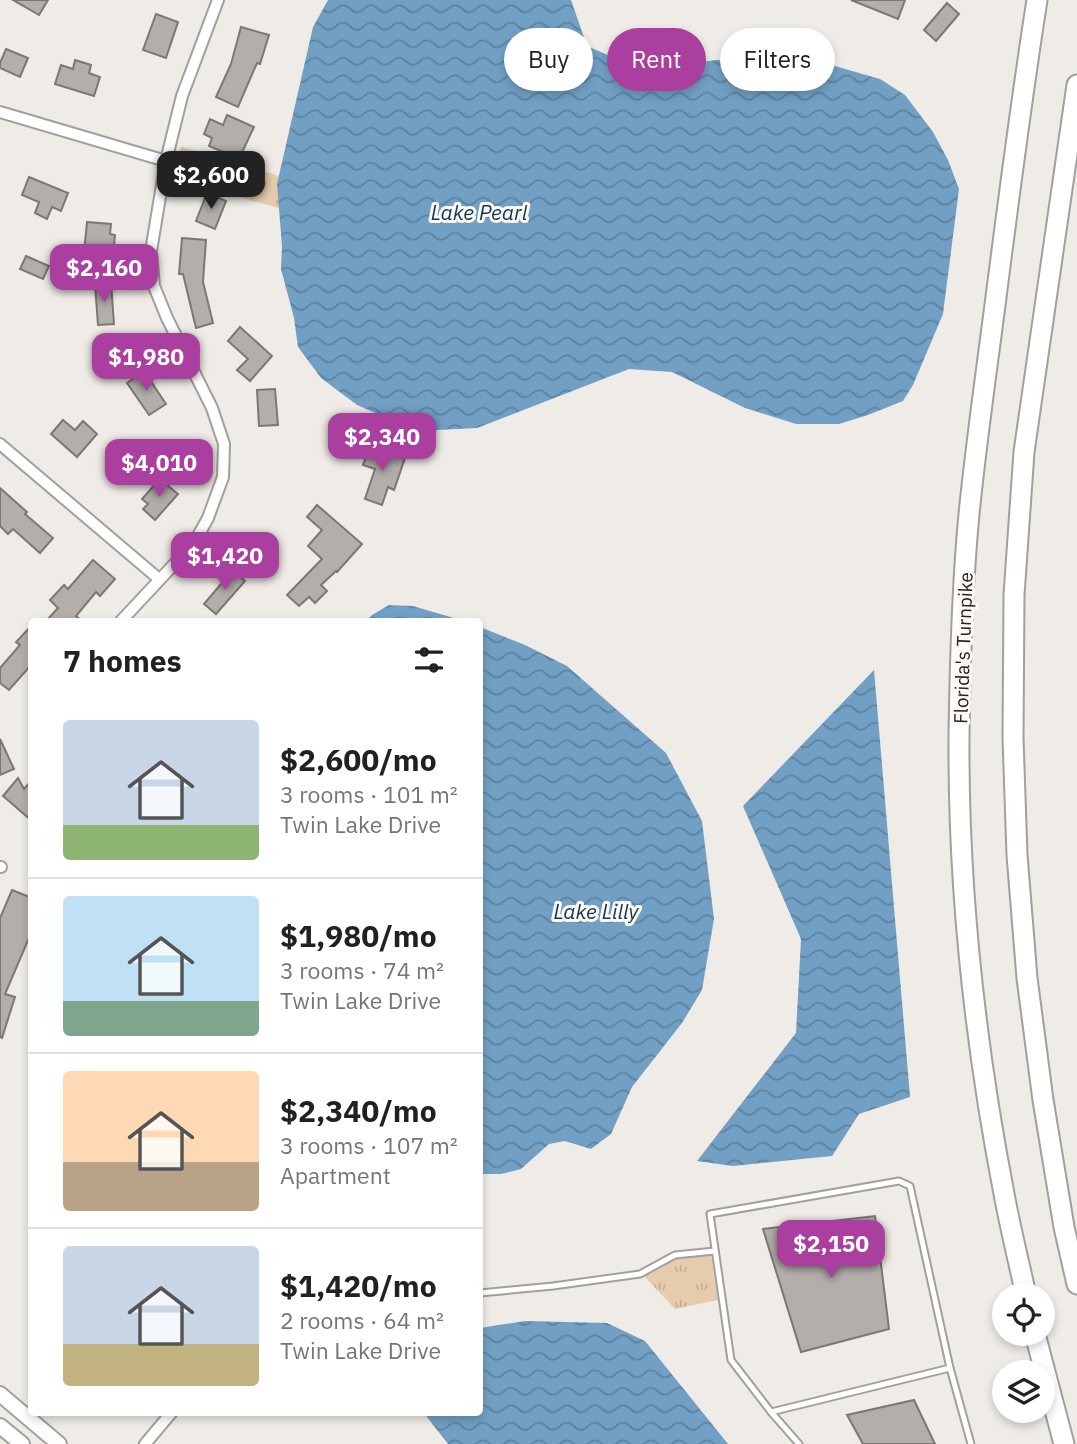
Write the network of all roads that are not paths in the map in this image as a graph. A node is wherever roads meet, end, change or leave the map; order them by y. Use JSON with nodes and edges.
{"nodes":[{"id":1,"x":218,"y":0,"type":"edge"},
{"id":2,"x":1037,"y":0,"type":"edge"},
{"id":3,"x":1077,"y":85,"type":"edge"},
{"id":4,"x":0,"y":112,"type":"edge"},
{"id":5,"x":166,"y":161,"type":"junction"},
{"id":6,"x":0,"y":444,"type":"edge"},
{"id":7,"x":159,"y":579,"type":"junction"},
{"id":8,"x":124,"y":618,"type":"edge"},
{"id":9,"x":715,"y":1251,"type":"junction"},
{"id":10,"x":1023,"y":1283,"type":"edge"},
{"id":11,"x":1077,"y":1284,"type":"edge"},
{"id":12,"x":483,"y":1293,"type":"edge"},
{"id":13,"x":1038,"y":1346,"type":"edge"},
{"id":14,"x":950,"y":1368,"type":"junction"},
{"id":15,"x":0,"y":1394,"type":"edge"},
{"id":16,"x":771,"y":1412,"type":"junction"},
{"id":17,"x":169,"y":1416,"type":"edge"},
{"id":18,"x":0,"y":1426,"type":"edge"},
{"id":19,"x":22,"y":1444,"type":"edge"},
{"id":20,"x":59,"y":1444,"type":"edge"},
{"id":21,"x":145,"y":1444,"type":"edge"},
{"id":22,"x":799,"y":1444,"type":"edge"},
{"id":23,"x":971,"y":1444,"type":"edge"},
{"id":24,"x":1064,"y":1444,"type":"edge"}],
"edges":[{"from":1,"to":5,"type":"street"},
{"from":2,"to":10,"type":"highway","name":"Florida's Turnpike"},
{"from":3,"to":11,"type":"highway"},
{"from":4,"to":5,"type":"street"},
{"from":5,"to":7,"type":"street"},
{"from":6,"to":7,"type":"street"},
{"from":7,"to":8,"type":"street"},
{"from":9,"to":12,"type":"lane"},
{"from":9,"to":14,"type":"lane"},
{"from":9,"to":16,"type":"lane"},
{"from":13,"to":24,"type":"highway"},
{"from":14,"to":16,"type":"lane"},
{"from":14,"to":23,"type":"lane"},
{"from":15,"to":20,"type":"main road"},
{"from":16,"to":22,"type":"lane"},
{"from":17,"to":21,"type":"street"},
{"from":18,"to":19,"type":"main road"}]}
